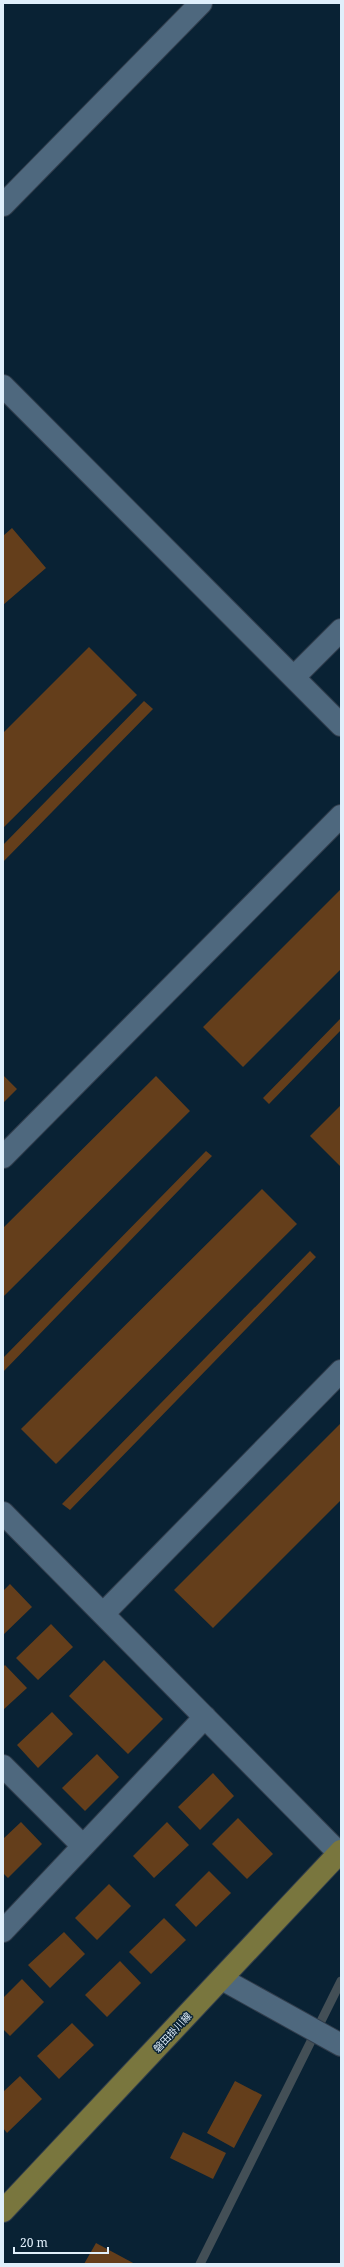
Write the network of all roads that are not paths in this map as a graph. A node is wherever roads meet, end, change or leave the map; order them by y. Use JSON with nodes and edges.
{"nodes":[{"id":1,"x":201,"y":3,"type":"edge"},
{"id":2,"x":3,"y":205,"type":"edge"},
{"id":3,"x":3,"y":386,"type":"edge"},
{"id":4,"x":341,"y":630,"type":"edge"},
{"id":5,"x":294,"y":677,"type":"junction"},
{"id":6,"x":341,"y":725,"type":"edge"},
{"id":7,"x":341,"y":816,"type":"edge"},
{"id":8,"x":3,"y":1157,"type":"edge"},
{"id":9,"x":341,"y":1371,"type":"edge"},
{"id":10,"x":3,"y":1513,"type":"edge"},
{"id":11,"x":103,"y":1614,"type":"junction"},
{"id":12,"x":205,"y":1717,"type":"junction"},
{"id":13,"x":3,"y":1766,"type":"edge"},
{"id":14,"x":83,"y":1846,"type":"junction"},
{"id":15,"x":340,"y":1852,"type":"edge"},
{"id":16,"x":3,"y":1931,"type":"edge"},
{"id":17,"x":222,"y":1979,"type":"junction"},
{"id":18,"x":341,"y":2045,"type":"edge"},
{"id":19,"x":3,"y":2211,"type":"edge"}],
"edges":[{"from":1,"to":2,"type":"street"},
{"from":3,"to":5,"type":"street"},
{"from":4,"to":5,"type":"street"},
{"from":5,"to":6,"type":"street"},
{"from":7,"to":8,"type":"street"},
{"from":9,"to":11,"type":"street"},
{"from":10,"to":11,"type":"street"},
{"from":11,"to":12,"type":"street"},
{"from":12,"to":14,"type":"street"},
{"from":12,"to":15,"type":"street"},
{"from":13,"to":14,"type":"street"},
{"from":14,"to":16,"type":"street"},
{"from":15,"to":17,"type":"main road","name":"磐田掛川線"},
{"from":17,"to":18,"type":"street"},
{"from":17,"to":19,"type":"main road","name":"磐田掛川線"}]}
